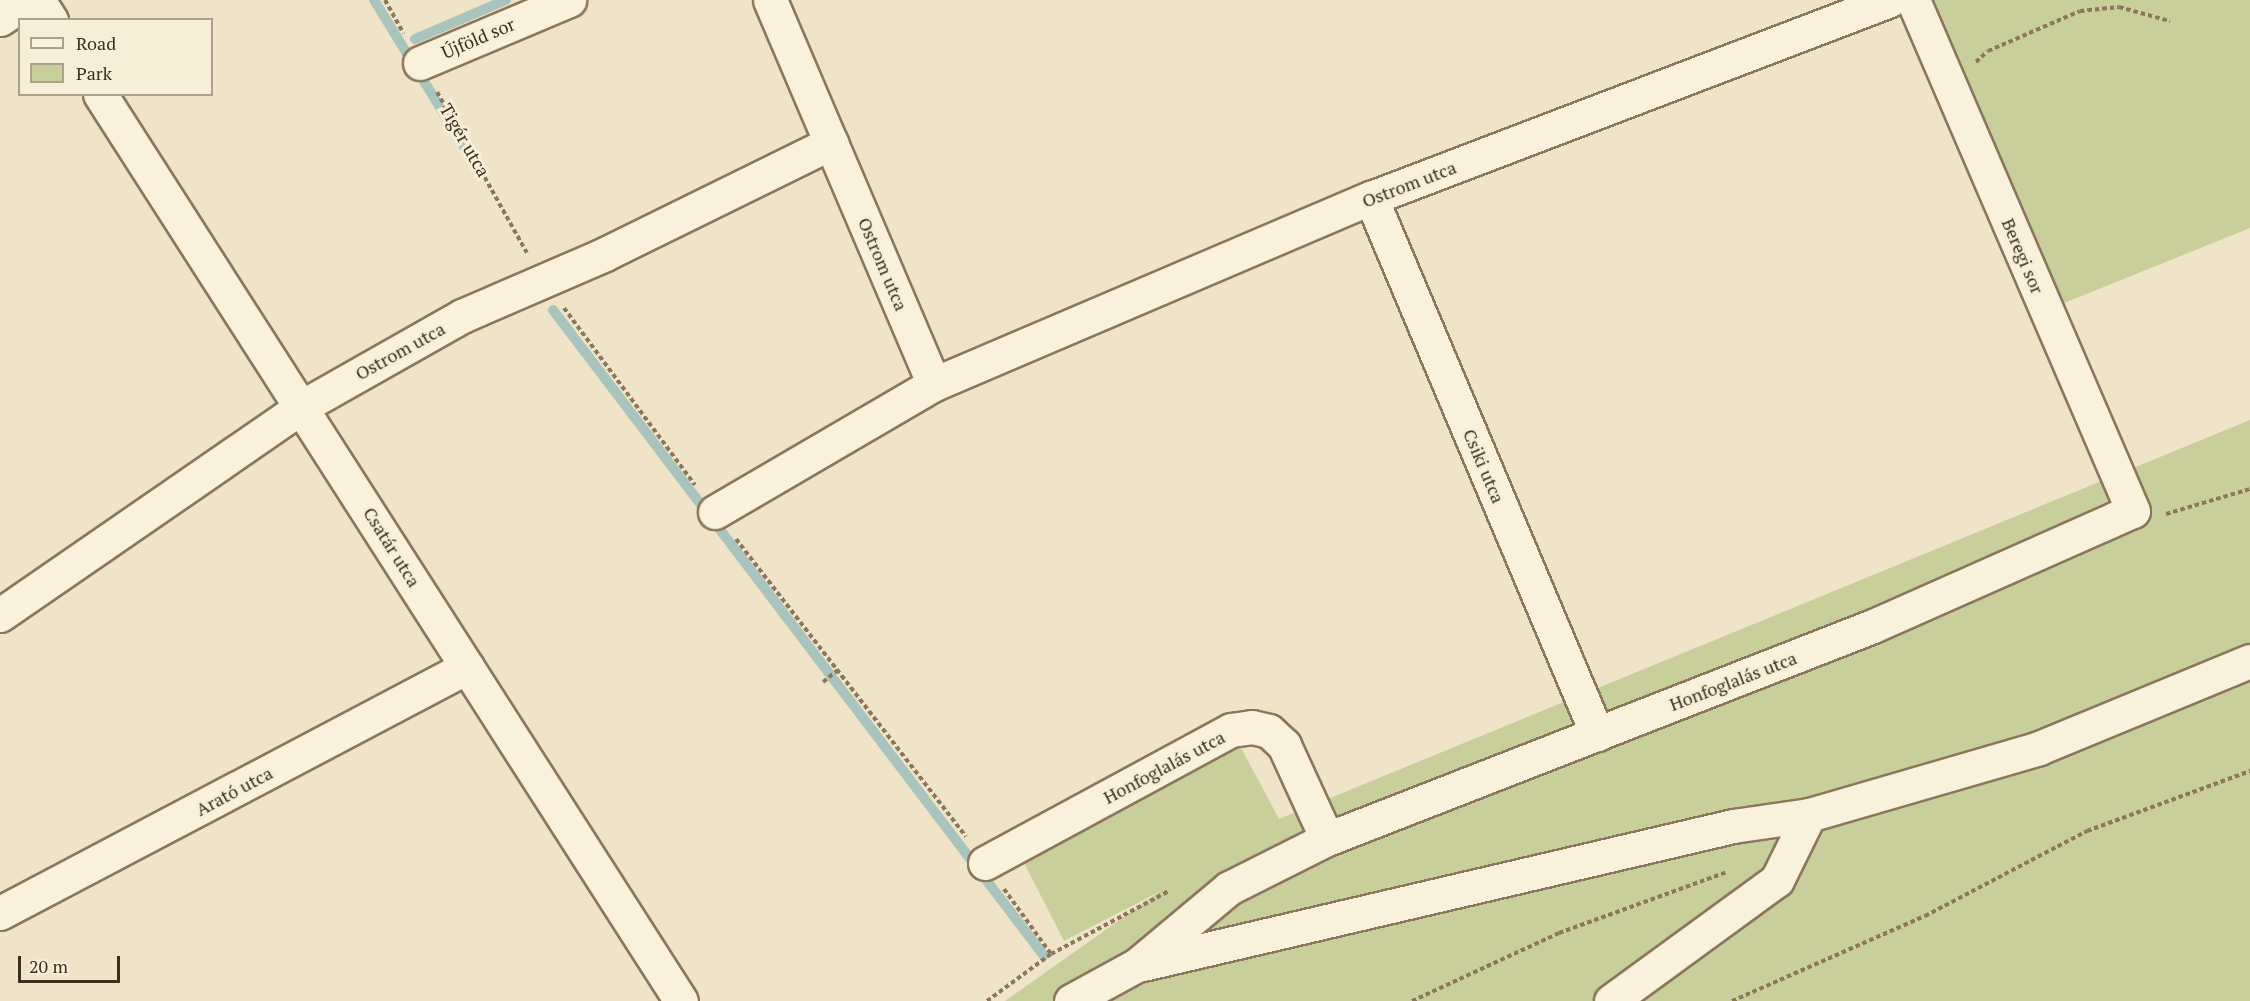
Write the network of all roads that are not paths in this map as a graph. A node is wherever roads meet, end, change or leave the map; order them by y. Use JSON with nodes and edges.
{"nodes":[{"id":1,"x":28,"y":0,"type":"edge"},
{"id":2,"x":38,"y":0,"type":"edge"},
{"id":3,"x":569,"y":0,"type":"edge"},
{"id":4,"x":770,"y":0,"type":"edge"},
{"id":5,"x":1890,"y":0,"type":"edge"},
{"id":6,"x":1913,"y":0,"type":"edge"},
{"id":7,"x":50,"y":18,"type":"edge"},
{"id":8,"x":0,"y":19,"type":"edge"},
{"id":9,"x":420,"y":63,"type":"road end"},
{"id":10,"x":101,"y":96,"type":"edge"},
{"id":11,"x":831,"y":143,"type":"junction"},
{"id":12,"x":1371,"y":198,"type":"junction"},
{"id":13,"x":934,"y":384,"type":"junction"},
{"id":14,"x":303,"y":406,"type":"junction"},
{"id":15,"x":2133,"y":511,"type":"joint"},
{"id":16,"x":715,"y":512,"type":"road end"},
{"id":17,"x":0,"y":615,"type":"edge"},
{"id":18,"x":2250,"y":661,"type":"edge"},
{"id":19,"x":467,"y":667,"type":"junction"},
{"id":20,"x":1597,"y":734,"type":"junction"},
{"id":21,"x":1809,"y":815,"type":"junction"},
{"id":22,"x":1328,"y":839,"type":"junction"},
{"id":23,"x":985,"y":863,"type":"road end"},
{"id":24,"x":0,"y":913,"type":"edge"},
{"id":25,"x":1137,"y":965,"type":"junction"},
{"id":26,"x":681,"y":1001,"type":"edge"},
{"id":27,"x":1071,"y":1001,"type":"edge"},
{"id":28,"x":1611,"y":1001,"type":"edge"}],
"edges":[{"from":1,"to":8,"type":"street"},
{"from":2,"to":7,"type":"street"},
{"from":3,"to":9,"type":"street","name":"Újföld sor"},
{"from":4,"to":11,"type":"street","name":"Ostrom utca"},
{"from":5,"to":12,"type":"street","name":"Ostrom utca"},
{"from":6,"to":15,"type":"street","name":"Beregi sor"},
{"from":10,"to":14,"type":"street","name":"Csatár utca"},
{"from":11,"to":13,"type":"street","name":"Ostrom utca"},
{"from":11,"to":14,"type":"street","name":"Ostrom utca"},
{"from":12,"to":13,"type":"street","name":"Ostrom utca"},
{"from":12,"to":20,"type":"street","name":"Csiki utca"},
{"from":13,"to":16,"type":"street","name":"Ostrom utca"},
{"from":14,"to":17,"type":"street","name":"Ostrom utca"},
{"from":14,"to":19,"type":"street","name":"Csatár utca"},
{"from":15,"to":20,"type":"street","name":"Honfoglalás utca"},
{"from":18,"to":21,"type":"street"},
{"from":19,"to":24,"type":"street","name":"Arató utca"},
{"from":19,"to":26,"type":"street","name":"Csatár utca"},
{"from":20,"to":22,"type":"street","name":"Honfoglalás utca"},
{"from":21,"to":25,"type":"street"},
{"from":21,"to":28,"type":"street"},
{"from":22,"to":23,"type":"street","name":"Honfoglalás utca"},
{"from":22,"to":25,"type":"street","name":"Honfoglalás utca"},
{"from":25,"to":27,"type":"street","name":"Honfoglalás utca"}]}
